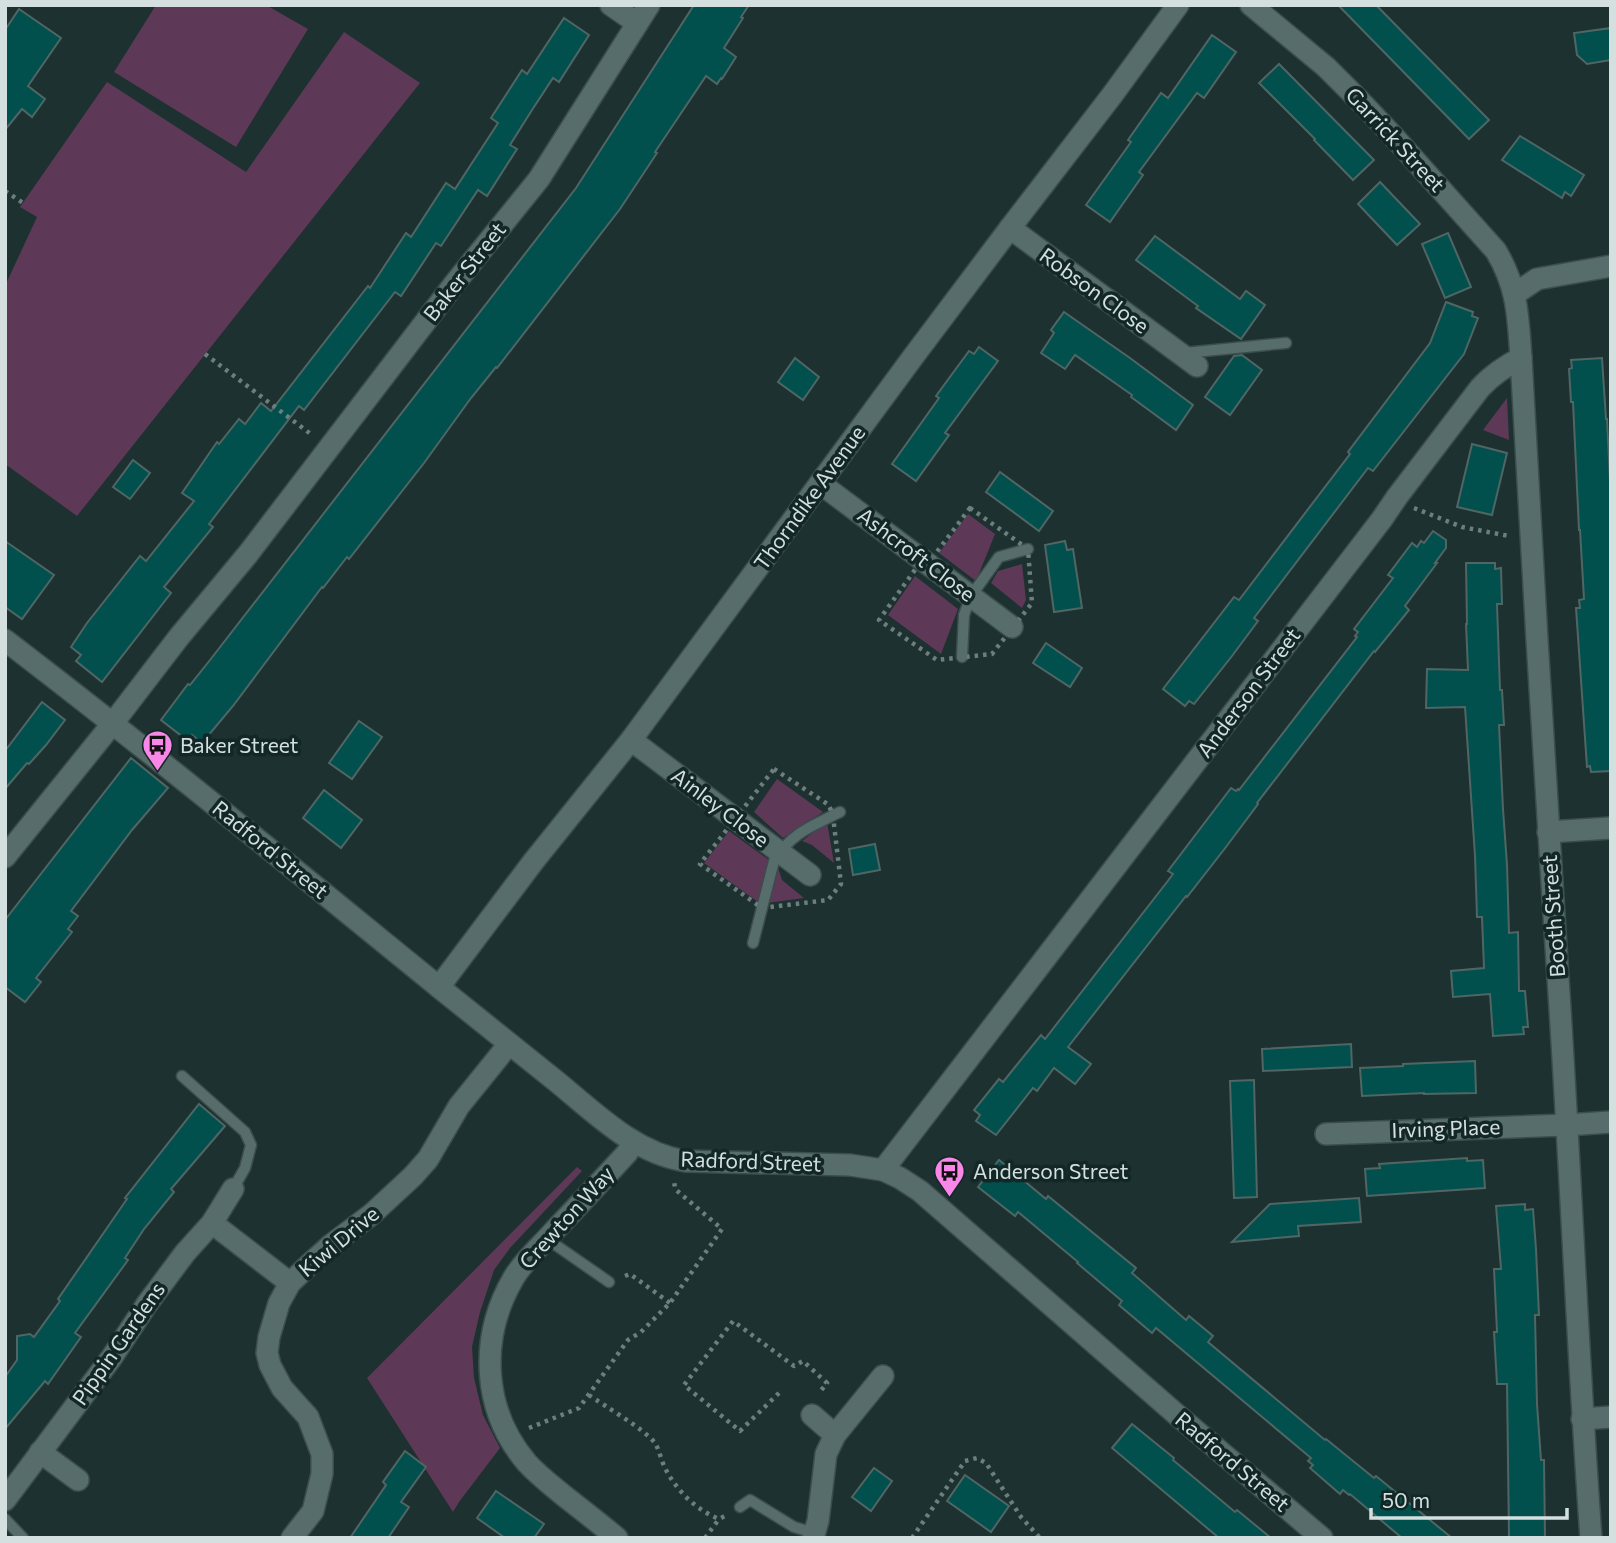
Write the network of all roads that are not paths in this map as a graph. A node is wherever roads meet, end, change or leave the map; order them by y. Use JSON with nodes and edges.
{"nodes":[{"id":1,"x":611,"y":5,"type":"edge"},
{"id":2,"x":1178,"y":5,"type":"edge"},
{"id":3,"x":1251,"y":5,"type":"edge"},
{"id":4,"x":643,"y":14,"type":"edge"},
{"id":5,"x":1010,"y":228,"type":"junction"},
{"id":6,"x":1611,"y":266,"type":"edge"},
{"id":7,"x":1515,"y":294,"type":"junction"},
{"id":8,"x":1286,"y":343,"type":"dead end"},
{"id":9,"x":1179,"y":353,"type":"junction"},
{"id":10,"x":1521,"y":358,"type":"junction"},
{"id":11,"x":1196,"y":366,"type":"dead end"},
{"id":12,"x":821,"y":484,"type":"junction"},
{"id":13,"x":1028,"y":549,"type":"dead end"},
{"id":14,"x":971,"y":596,"type":"junction"},
{"id":15,"x":1012,"y":627,"type":"dead end"},
{"id":16,"x":5,"y":640,"type":"edge"},
{"id":17,"x":962,"y":657,"type":"dead end"},
{"id":18,"x":113,"y":723,"type":"junction"},
{"id":19,"x":631,"y":740,"type":"junction"},
{"id":20,"x":840,"y":812,"type":"dead end"},
{"id":21,"x":1611,"y":828,"type":"edge"},
{"id":22,"x":1548,"y":832,"type":"junction"},
{"id":23,"x":779,"y":852,"type":"junction"},
{"id":24,"x":5,"y":857,"type":"edge"},
{"id":25,"x":810,"y":875,"type":"dead end"},
{"id":26,"x":753,"y":943,"type":"dead end"},
{"id":27,"x":439,"y":987,"type":"junction"},
{"id":28,"x":509,"y":1044,"type":"junction"},
{"id":29,"x":183,"y":1076,"type":"dead end"},
{"id":30,"x":1611,"y":1122,"type":"edge"},
{"id":31,"x":1566,"y":1125,"type":"junction"},
{"id":32,"x":1326,"y":1133,"type":"dead end"},
{"id":33,"x":634,"y":1142,"type":"junction"},
{"id":34,"x":883,"y":1170,"type":"junction"},
{"id":35,"x":233,"y":1189,"type":"joint"},
{"id":36,"x":212,"y":1223,"type":"junction"},
{"id":37,"x":547,"y":1239,"type":"junction"},
{"id":38,"x":609,"y":1282,"type":"road end"},
{"id":39,"x":290,"y":1283,"type":"junction"},
{"id":40,"x":883,"y":1376,"type":"dead end"},
{"id":41,"x":813,"y":1408,"type":"road end"},
{"id":42,"x":1611,"y":1417,"type":"edge"},
{"id":43,"x":1582,"y":1419,"type":"junction"},
{"id":44,"x":835,"y":1434,"type":"junction"},
{"id":45,"x":40,"y":1452,"type":"junction"},
{"id":46,"x":78,"y":1480,"type":"dead end"},
{"id":47,"x":5,"y":1500,"type":"edge"},
{"id":48,"x":740,"y":1507,"type":"road end"},
{"id":49,"x":5,"y":1519,"type":"edge"},
{"id":50,"x":813,"y":1535,"type":"edge"},
{"id":51,"x":23,"y":1538,"type":"edge"},
{"id":52,"x":292,"y":1538,"type":"edge"},
{"id":53,"x":617,"y":1538,"type":"edge"},
{"id":54,"x":1322,"y":1538,"type":"edge"},
{"id":55,"x":1591,"y":1538,"type":"edge"}],
"edges":[{"from":1,"to":4,"type":"street"},
{"from":2,"to":5,"type":"street","name":"Thorndike Avenue"},
{"from":3,"to":7,"type":"street","name":"Garrick Street"},
{"from":4,"to":18,"type":"street","name":"Baker Street"},
{"from":5,"to":9,"type":"street","name":"Robson Close"},
{"from":5,"to":12,"type":"street","name":"Thorndike Avenue"},
{"from":6,"to":7,"type":"street"},
{"from":7,"to":10,"type":"street","name":"Booth Street"},
{"from":8,"to":9,"type":"lane"},
{"from":9,"to":11,"type":"street","name":"Robson Close"},
{"from":10,"to":22,"type":"street","name":"Booth Street"},
{"from":10,"to":34,"type":"street","name":"Anderson Street"},
{"from":12,"to":14,"type":"street","name":"Ashcroft Close"},
{"from":12,"to":19,"type":"street","name":"Thorndike Avenue"},
{"from":13,"to":14,"type":"lane"},
{"from":14,"to":15,"type":"street","name":"Ashcroft Close"},
{"from":14,"to":17,"type":"lane"},
{"from":16,"to":18,"type":"street","name":"Radford Street"},
{"from":18,"to":24,"type":"street","name":"Baker Street"},
{"from":18,"to":27,"type":"street","name":"Radford Street"},
{"from":19,"to":23,"type":"street","name":"Ainley Close"},
{"from":19,"to":27,"type":"street","name":"Thorndike Avenue"},
{"from":20,"to":23,"type":"lane"},
{"from":21,"to":22,"type":"street"},
{"from":22,"to":31,"type":"street","name":"Booth Street"},
{"from":23,"to":25,"type":"street","name":"Ainley Close"},
{"from":23,"to":26,"type":"lane"},
{"from":27,"to":28,"type":"street","name":"Radford Street"},
{"from":28,"to":33,"type":"street","name":"Radford Street"},
{"from":28,"to":39,"type":"street","name":"Kiwi Drive"},
{"from":29,"to":35,"type":"lane"},
{"from":30,"to":31,"type":"street","name":"Irving Place"},
{"from":31,"to":32,"type":"street","name":"Irving Place"},
{"from":31,"to":43,"type":"street","name":"Booth Street"},
{"from":33,"to":34,"type":"street","name":"Radford Street"},
{"from":33,"to":37,"type":"street","name":"Crewton Way"},
{"from":34,"to":54,"type":"street","name":"Radford Street"},
{"from":35,"to":36,"type":"street","name":"Pippin Gardens"},
{"from":36,"to":39,"type":"street"},
{"from":36,"to":45,"type":"street","name":"Pippin Gardens"},
{"from":37,"to":38,"type":"lane"},
{"from":37,"to":53,"type":"street","name":"Crewton Way"},
{"from":39,"to":52,"type":"street","name":"Kiwi Drive"},
{"from":40,"to":44,"type":"street"},
{"from":41,"to":44,"type":"street"},
{"from":42,"to":43,"type":"street"},
{"from":43,"to":55,"type":"street","name":"Booth Street"},
{"from":44,"to":50,"type":"street"},
{"from":45,"to":46,"type":"street"},
{"from":45,"to":47,"type":"street","name":"Pippin Gardens"},
{"from":48,"to":50,"type":"lane"},
{"from":49,"to":51,"type":"lane"}]}
